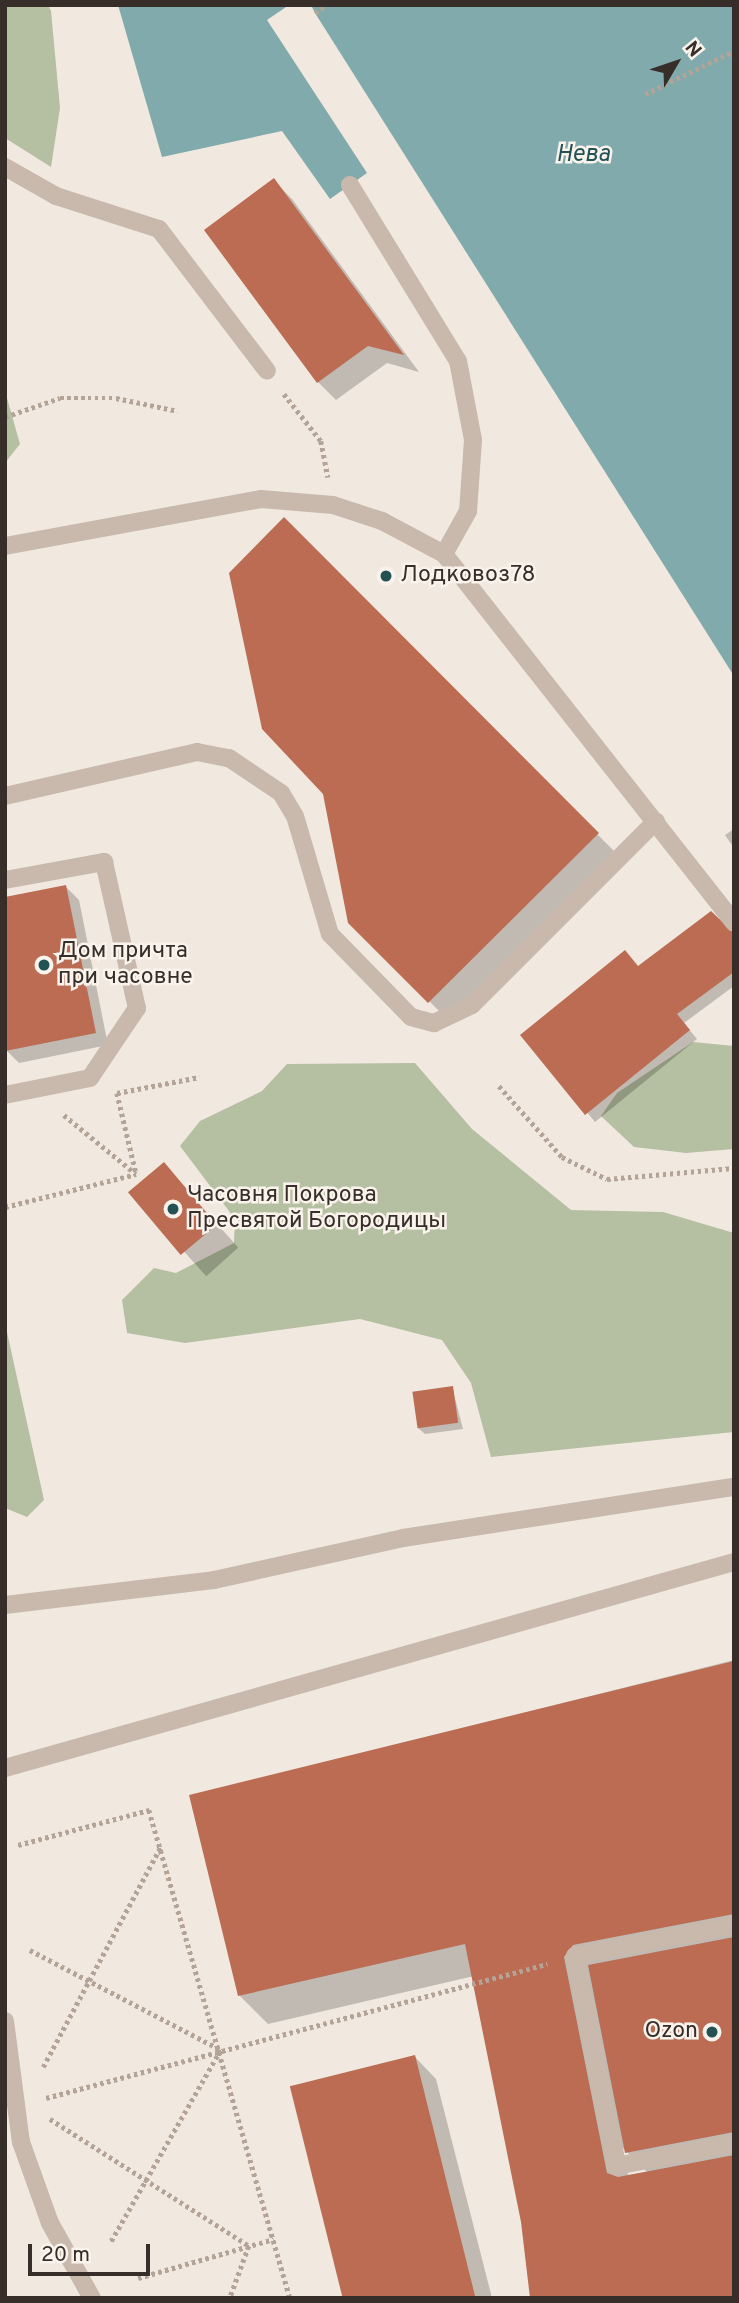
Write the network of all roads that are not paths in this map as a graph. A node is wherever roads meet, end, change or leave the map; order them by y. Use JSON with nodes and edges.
{"nodes":[{"id":1,"x":5,"y":167,"type":"edge"},
{"id":2,"x":350,"y":185,"type":"dead end"},
{"id":3,"x":267,"y":371,"type":"road end"},
{"id":4,"x":5,"y":545,"type":"edge"},
{"id":5,"x":444,"y":554,"type":"junction"},
{"id":6,"x":5,"y":796,"type":"edge"},
{"id":7,"x":656,"y":821,"type":"junction"},
{"id":8,"x":5,"y":880,"type":"edge"},
{"id":9,"x":734,"y":922,"type":"edge"},
{"id":10,"x":5,"y":1095,"type":"edge"},
{"id":11,"x":734,"y":1487,"type":"edge"},
{"id":12,"x":734,"y":1562,"type":"edge"},
{"id":13,"x":5,"y":1605,"type":"edge"},
{"id":14,"x":5,"y":1768,"type":"edge"},
{"id":15,"x":734,"y":1926,"type":"edge"},
{"id":16,"x":5,"y":2021,"type":"edge"},
{"id":17,"x":734,"y":2143,"type":"edge"},
{"id":18,"x":92,"y":2297,"type":"edge"}],
"edges":[{"from":1,"to":3,"type":"street"},
{"from":2,"to":5,"type":"street"},
{"from":4,"to":5,"type":"street"},
{"from":5,"to":7,"type":"street"},
{"from":6,"to":7,"type":"street"},
{"from":7,"to":9,"type":"street"},
{"from":8,"to":10,"type":"street"},
{"from":11,"to":13,"type":"street"},
{"from":12,"to":14,"type":"street"},
{"from":15,"to":17,"type":"street"},
{"from":16,"to":18,"type":"street"}]}
